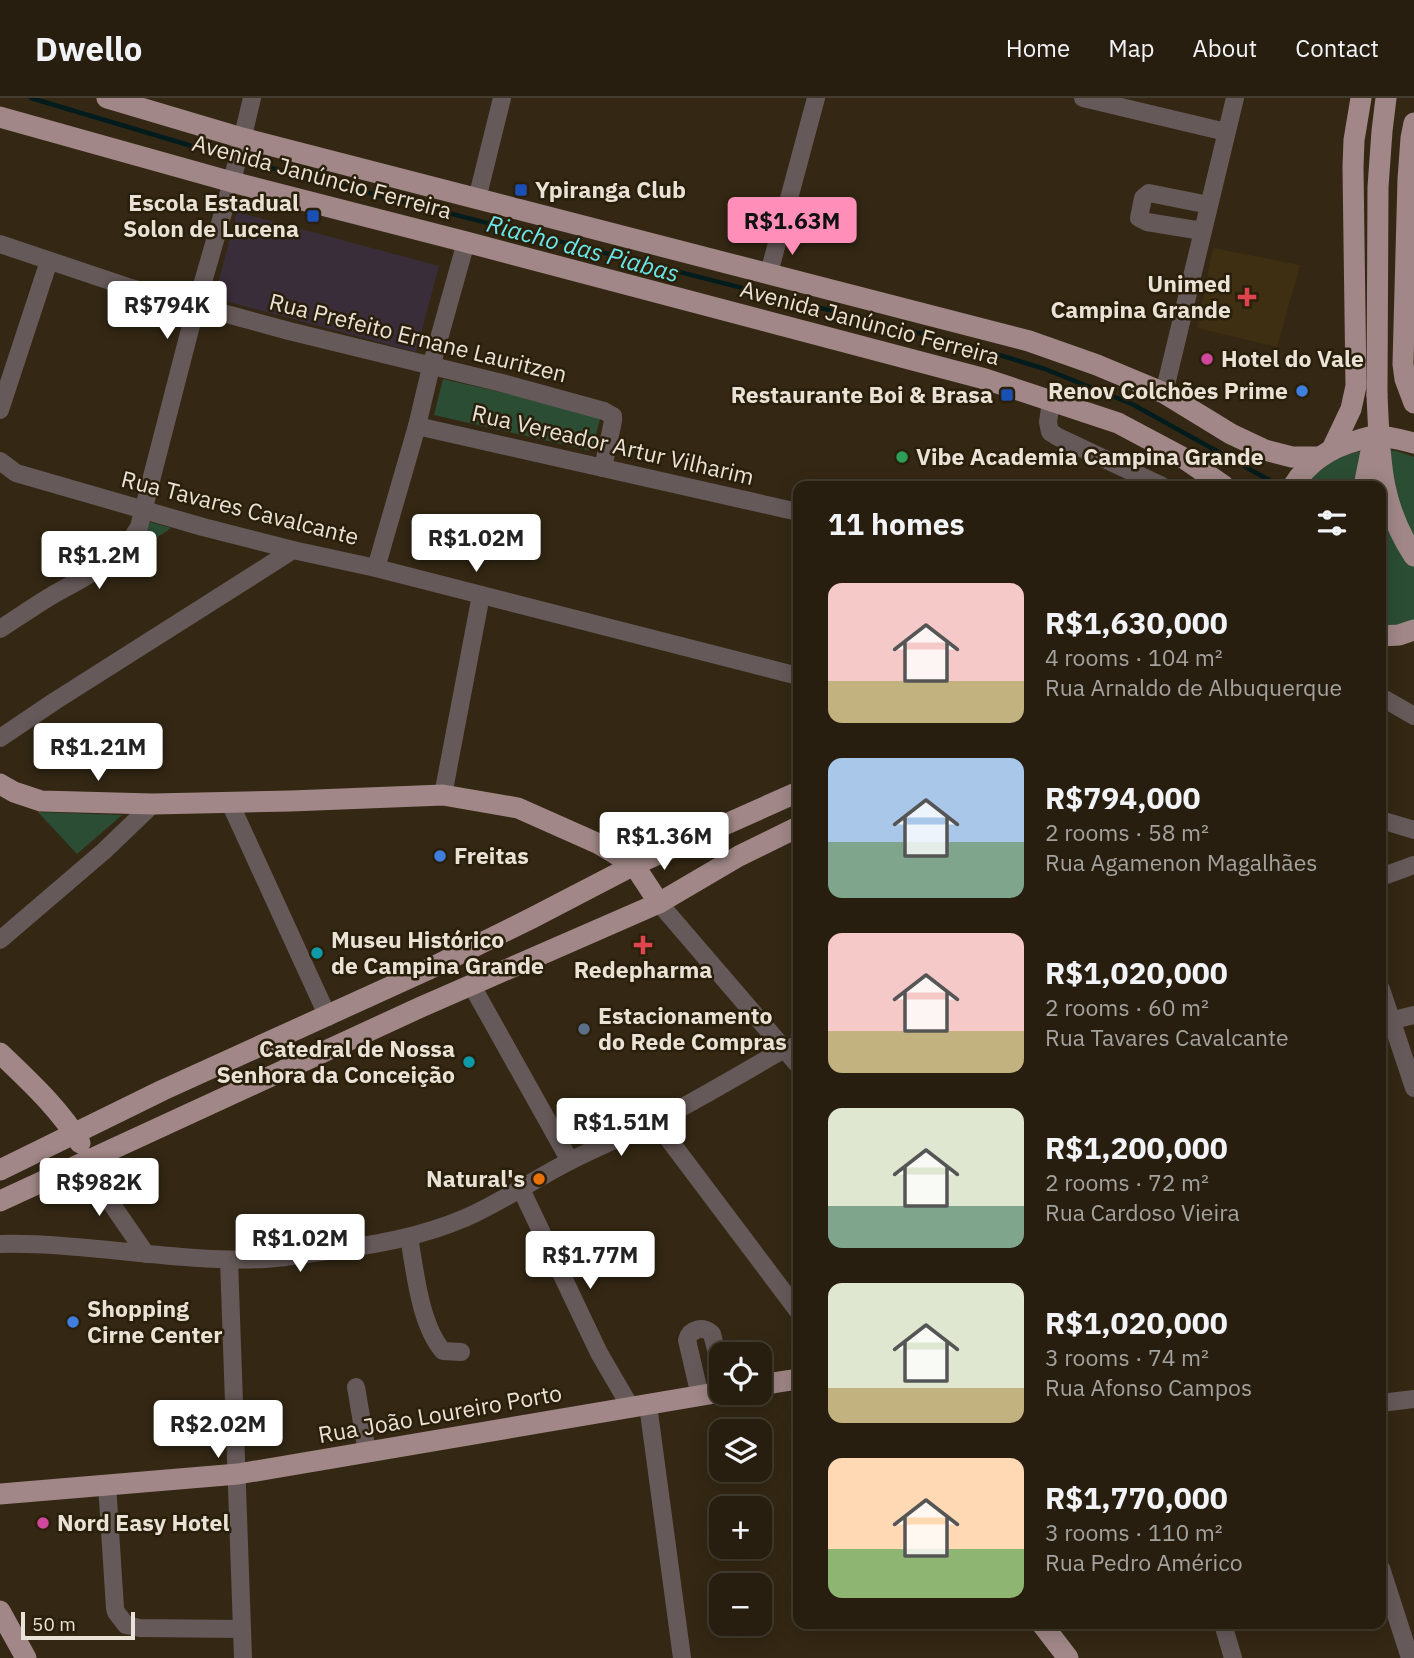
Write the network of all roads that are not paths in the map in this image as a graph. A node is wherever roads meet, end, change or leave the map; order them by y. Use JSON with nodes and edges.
{"nodes":[{"id":1,"x":107,"y":98,"type":"edge"},
{"id":2,"x":252,"y":98,"type":"edge"},
{"id":3,"x":502,"y":98,"type":"edge"},
{"id":4,"x":816,"y":98,"type":"edge"},
{"id":5,"x":1083,"y":98,"type":"edge"},
{"id":6,"x":1235,"y":98,"type":"edge"},
{"id":7,"x":1361,"y":98,"type":"edge"},
{"id":8,"x":1386,"y":101,"type":"edge"},
{"id":9,"x":0,"y":117,"type":"edge"},
{"id":10,"x":1226,"y":132,"type":"junction"},
{"id":11,"x":1413,"y":133,"type":"edge"},
{"id":12,"x":242,"y":138,"type":"junction"},
{"id":13,"x":232,"y":182,"type":"junction"},
{"id":14,"x":477,"y":199,"type":"junction"},
{"id":15,"x":1209,"y":205,"type":"junction"},
{"id":16,"x":1202,"y":231,"type":"junction"},
{"id":17,"x":466,"y":242,"type":"junction"},
{"id":18,"x":0,"y":244,"type":"edge"},
{"id":19,"x":49,"y":261,"type":"junction"},
{"id":20,"x":769,"y":273,"type":"junction"},
{"id":21,"x":196,"y":306,"type":"junction"},
{"id":22,"x":1409,"y":320,"type":"edge"},
{"id":23,"x":431,"y":367,"type":"junction"},
{"id":24,"x":1164,"y":393,"type":"junction"},
{"id":25,"x":1377,"y":395,"type":"junction"},
{"id":26,"x":1051,"y":401,"type":"junction"},
{"id":27,"x":1414,"y":403,"type":"edge"},
{"id":28,"x":0,"y":410,"type":"edge"},
{"id":29,"x":417,"y":426,"type":"junction"},
{"id":30,"x":1414,"y":443,"type":"edge"},
{"id":31,"x":1326,"y":453,"type":"junction"},
{"id":32,"x":1182,"y":457,"type":"junction"},
{"id":33,"x":0,"y":461,"type":"edge"},
{"id":34,"x":603,"y":468,"type":"junction"},
{"id":35,"x":1152,"y":481,"type":"edge"},
{"id":36,"x":1196,"y":481,"type":"edge"},
{"id":37,"x":1217,"y":481,"type":"edge"},
{"id":38,"x":1297,"y":481,"type":"edge"},
{"id":39,"x":1365,"y":481,"type":"edge"},
{"id":40,"x":1384,"y":481,"type":"edge"},
{"id":41,"x":1386,"y":489,"type":"edge"},
{"id":42,"x":143,"y":510,"type":"junction"},
{"id":43,"x":793,"y":511,"type":"edge"},
{"id":44,"x":293,"y":550,"type":"junction"},
{"id":45,"x":1414,"y":556,"type":"edge"},
{"id":46,"x":376,"y":568,"type":"junction"},
{"id":47,"x":481,"y":595,"type":"junction"},
{"id":48,"x":0,"y":629,"type":"edge"},
{"id":49,"x":1414,"y":630,"type":"edge"},
{"id":50,"x":1386,"y":636,"type":"edge"},
{"id":51,"x":793,"y":675,"type":"edge"},
{"id":52,"x":1386,"y":700,"type":"edge"},
{"id":53,"x":1414,"y":716,"type":"edge"},
{"id":54,"x":0,"y":738,"type":"edge"},
{"id":55,"x":0,"y":784,"type":"edge"},
{"id":56,"x":793,"y":794,"type":"edge"},
{"id":57,"x":443,"y":795,"type":"junction"},
{"id":58,"x":230,"y":803,"type":"junction"},
{"id":59,"x":153,"y":804,"type":"junction"},
{"id":60,"x":1386,"y":822,"type":"edge"},
{"id":61,"x":793,"y":829,"type":"edge"},
{"id":62,"x":1414,"y":830,"type":"edge"},
{"id":63,"x":634,"y":865,"type":"junction"},
{"id":64,"x":1414,"y":865,"type":"edge"},
{"id":65,"x":1386,"y":875,"type":"edge"},
{"id":66,"x":659,"y":903,"type":"junction"},
{"id":67,"x":0,"y":940,"type":"edge"},
{"id":68,"x":471,"y":984,"type":"junction"},
{"id":69,"x":1414,"y":1015,"type":"edge"},
{"id":70,"x":328,"y":1017,"type":"junction"},
{"id":71,"x":1386,"y":1022,"type":"edge"},
{"id":72,"x":791,"y":1048,"type":"edge"},
{"id":73,"x":0,"y":1053,"type":"edge"},
{"id":74,"x":1414,"y":1088,"type":"edge"},
{"id":75,"x":655,"y":1121,"type":"junction"},
{"id":76,"x":74,"y":1133,"type":"junction"},
{"id":77,"x":89,"y":1160,"type":"junction"},
{"id":78,"x":570,"y":1161,"type":"junction"},
{"id":79,"x":0,"y":1170,"type":"edge"},
{"id":80,"x":521,"y":1189,"type":"junction"},
{"id":81,"x":0,"y":1201,"type":"edge"},
{"id":82,"x":410,"y":1237,"type":"junction"},
{"id":83,"x":0,"y":1244,"type":"edge"},
{"id":84,"x":146,"y":1254,"type":"junction"},
{"id":85,"x":229,"y":1260,"type":"junction"},
{"id":86,"x":793,"y":1304,"type":"edge"},
{"id":87,"x":714,"y":1342,"type":"edge"},
{"id":88,"x":461,"y":1352,"type":"dead end"},
{"id":89,"x":793,"y":1380,"type":"edge"},
{"id":90,"x":772,"y":1383,"type":"edge"},
{"id":91,"x":356,"y":1387,"type":"dead end"},
{"id":92,"x":709,"y":1392,"type":"edge"},
{"id":93,"x":709,"y":1394,"type":"edge"},
{"id":94,"x":1414,"y":1399,"type":"edge"},
{"id":95,"x":1386,"y":1402,"type":"edge"},
{"id":96,"x":640,"y":1407,"type":"junction"},
{"id":97,"x":367,"y":1452,"type":"junction"},
{"id":98,"x":238,"y":1474,"type":"junction"},
{"id":99,"x":107,"y":1484,"type":"junction"},
{"id":100,"x":0,"y":1494,"type":"edge"},
{"id":101,"x":1386,"y":1584,"type":"edge"},
{"id":102,"x":0,"y":1611,"type":"edge"},
{"id":103,"x":242,"y":1629,"type":"junction"},
{"id":104,"x":1046,"y":1629,"type":"edge"},
{"id":105,"x":1224,"y":1629,"type":"edge"},
{"id":106,"x":26,"y":1658,"type":"edge"},
{"id":107,"x":243,"y":1658,"type":"edge"},
{"id":108,"x":682,"y":1658,"type":"edge"},
{"id":109,"x":1068,"y":1658,"type":"edge"},
{"id":110,"x":1233,"y":1658,"type":"edge"},
{"id":111,"x":1410,"y":1658,"type":"edge"}],
"edges":[{"from":1,"to":12,"type":"main road","name":"Avenida Janúncio Ferreira"},
{"from":2,"to":12,"type":"street"},
{"from":3,"to":14,"type":"street"},
{"from":4,"to":20,"type":"street"},
{"from":5,"to":10,"type":"street"},
{"from":6,"to":10,"type":"street"},
{"from":7,"to":31,"type":"main road"},
{"from":8,"to":25,"type":"main road"},
{"from":9,"to":13,"type":"main road","name":"Avenida Janúncio Ferreira"},
{"from":10,"to":15,"type":"street"},
{"from":11,"to":22,"type":"main road"},
{"from":12,"to":13,"type":"street"},
{"from":12,"to":14,"type":"main road","name":"Avenida Janúncio Ferreira"},
{"from":13,"to":17,"type":"main road","name":"Avenida Janúncio Ferreira"},
{"from":13,"to":21,"type":"street"},
{"from":14,"to":20,"type":"main road","name":"Avenida Janúncio Ferreira"},
{"from":15,"to":16,"type":"street"},
{"from":15,"to":16,"type":"street"},
{"from":16,"to":24,"type":"street"},
{"from":17,"to":23,"type":"street"},
{"from":17,"to":26,"type":"main road","name":"Avenida Janúncio Ferreira"},
{"from":18,"to":19,"type":"street","name":"Rua Prefeito Ernane Lauritzen"},
{"from":19,"to":21,"type":"street","name":"Rua Prefeito Ernane Lauritzen"},
{"from":19,"to":28,"type":"street"},
{"from":20,"to":24,"type":"main road","name":"Avenida Janúncio Ferreira"},
{"from":21,"to":23,"type":"street","name":"Rua Prefeito Ernane Lauritzen"},
{"from":21,"to":42,"type":"street"},
{"from":22,"to":27,"type":"main road"},
{"from":23,"to":29,"type":"street"},
{"from":23,"to":34,"type":"street","name":"Rua Prefeito Ernane Lauritzen"},
{"from":24,"to":31,"type":"main road","name":"Avenida Janúncio Ferreira"},
{"from":25,"to":39,"type":"main road","bridge":true},
{"from":25,"to":40,"type":"main road","bridge":true},
{"from":26,"to":32,"type":"main road","name":"Avenida Janúncio Ferreira"},
{"from":26,"to":35,"type":"street"},
{"from":29,"to":34,"type":"street","name":"Rua Vereador Artur Vilharim"},
{"from":29,"to":46,"type":"street"},
{"from":30,"to":31,"type":"main road"},
{"from":31,"to":38,"type":"main road"},
{"from":32,"to":36,"type":"main road"},
{"from":32,"to":37,"type":"main road","name":"Avenida Janúncio Ferreira"},
{"from":33,"to":42,"type":"street","name":"Rua Tavares Cavalcante"},
{"from":34,"to":43,"type":"street","name":"Rua Vereador Artur Vilharim"},
{"from":41,"to":45,"type":"main road","bridge":true},
{"from":42,"to":44,"type":"street","name":"Rua Tavares Cavalcante"},
{"from":42,"to":48,"type":"street"},
{"from":44,"to":46,"type":"street","name":"Rua Tavares Cavalcante"},
{"from":44,"to":54,"type":"street"},
{"from":46,"to":47,"type":"street","name":"Rua Tavares Cavalcante"},
{"from":47,"to":51,"type":"street","name":"Rua Tavares Cavalcante"},
{"from":47,"to":57,"type":"street"},
{"from":49,"to":50,"type":"main road"},
{"from":52,"to":53,"type":"street"},
{"from":55,"to":59,"type":"main road"},
{"from":56,"to":63,"type":"main road"},
{"from":57,"to":58,"type":"main road"},
{"from":57,"to":63,"type":"main road"},
{"from":58,"to":59,"type":"main road"},
{"from":58,"to":70,"type":"street"},
{"from":59,"to":67,"type":"street"},
{"from":60,"to":62,"type":"street"},
{"from":61,"to":66,"type":"main road"},
{"from":63,"to":66,"type":"main road"},
{"from":63,"to":70,"type":"main road"},
{"from":64,"to":65,"type":"street"},
{"from":66,"to":68,"type":"main road"},
{"from":66,"to":72,"type":"street"},
{"from":68,"to":77,"type":"main road"},
{"from":68,"to":78,"type":"street"},
{"from":69,"to":71,"type":"street"},
{"from":70,"to":76,"type":"main road"},
{"from":71,"to":74,"type":"street"},
{"from":72,"to":75,"type":"street"},
{"from":73,"to":76,"type":"main road"},
{"from":75,"to":78,"type":"street"},
{"from":75,"to":86,"type":"street"},
{"from":76,"to":77,"type":"main road"},
{"from":76,"to":79,"type":"main road"},
{"from":77,"to":81,"type":"main road"},
{"from":77,"to":84,"type":"street"},
{"from":78,"to":80,"type":"street"},
{"from":80,"to":82,"type":"street"},
{"from":80,"to":96,"type":"street"},
{"from":82,"to":85,"type":"street"},
{"from":82,"to":88,"type":"street"},
{"from":83,"to":84,"type":"street"},
{"from":84,"to":85,"type":"street"},
{"from":85,"to":98,"type":"street"},
{"from":87,"to":92,"type":"street"},
{"from":89,"to":90,"type":"main road"},
{"from":91,"to":97,"type":"street"},
{"from":93,"to":96,"type":"main road","name":"Rua João Loureiro Porto"},
{"from":94,"to":95,"type":"street"},
{"from":96,"to":97,"type":"main road","name":"Rua João Loureiro Porto"},
{"from":96,"to":108,"type":"street"},
{"from":97,"to":98,"type":"main road","name":"Rua João Loureiro Porto"},
{"from":98,"to":99,"type":"main road","name":"Rua João Loureiro Porto"},
{"from":98,"to":103,"type":"street"},
{"from":99,"to":100,"type":"main road","name":"Rua João Loureiro Porto"},
{"from":99,"to":103,"type":"street"},
{"from":101,"to":111,"type":"street"},
{"from":102,"to":106,"type":"main road"},
{"from":103,"to":107,"type":"street"},
{"from":104,"to":109,"type":"main road"},
{"from":105,"to":110,"type":"street"}]}
